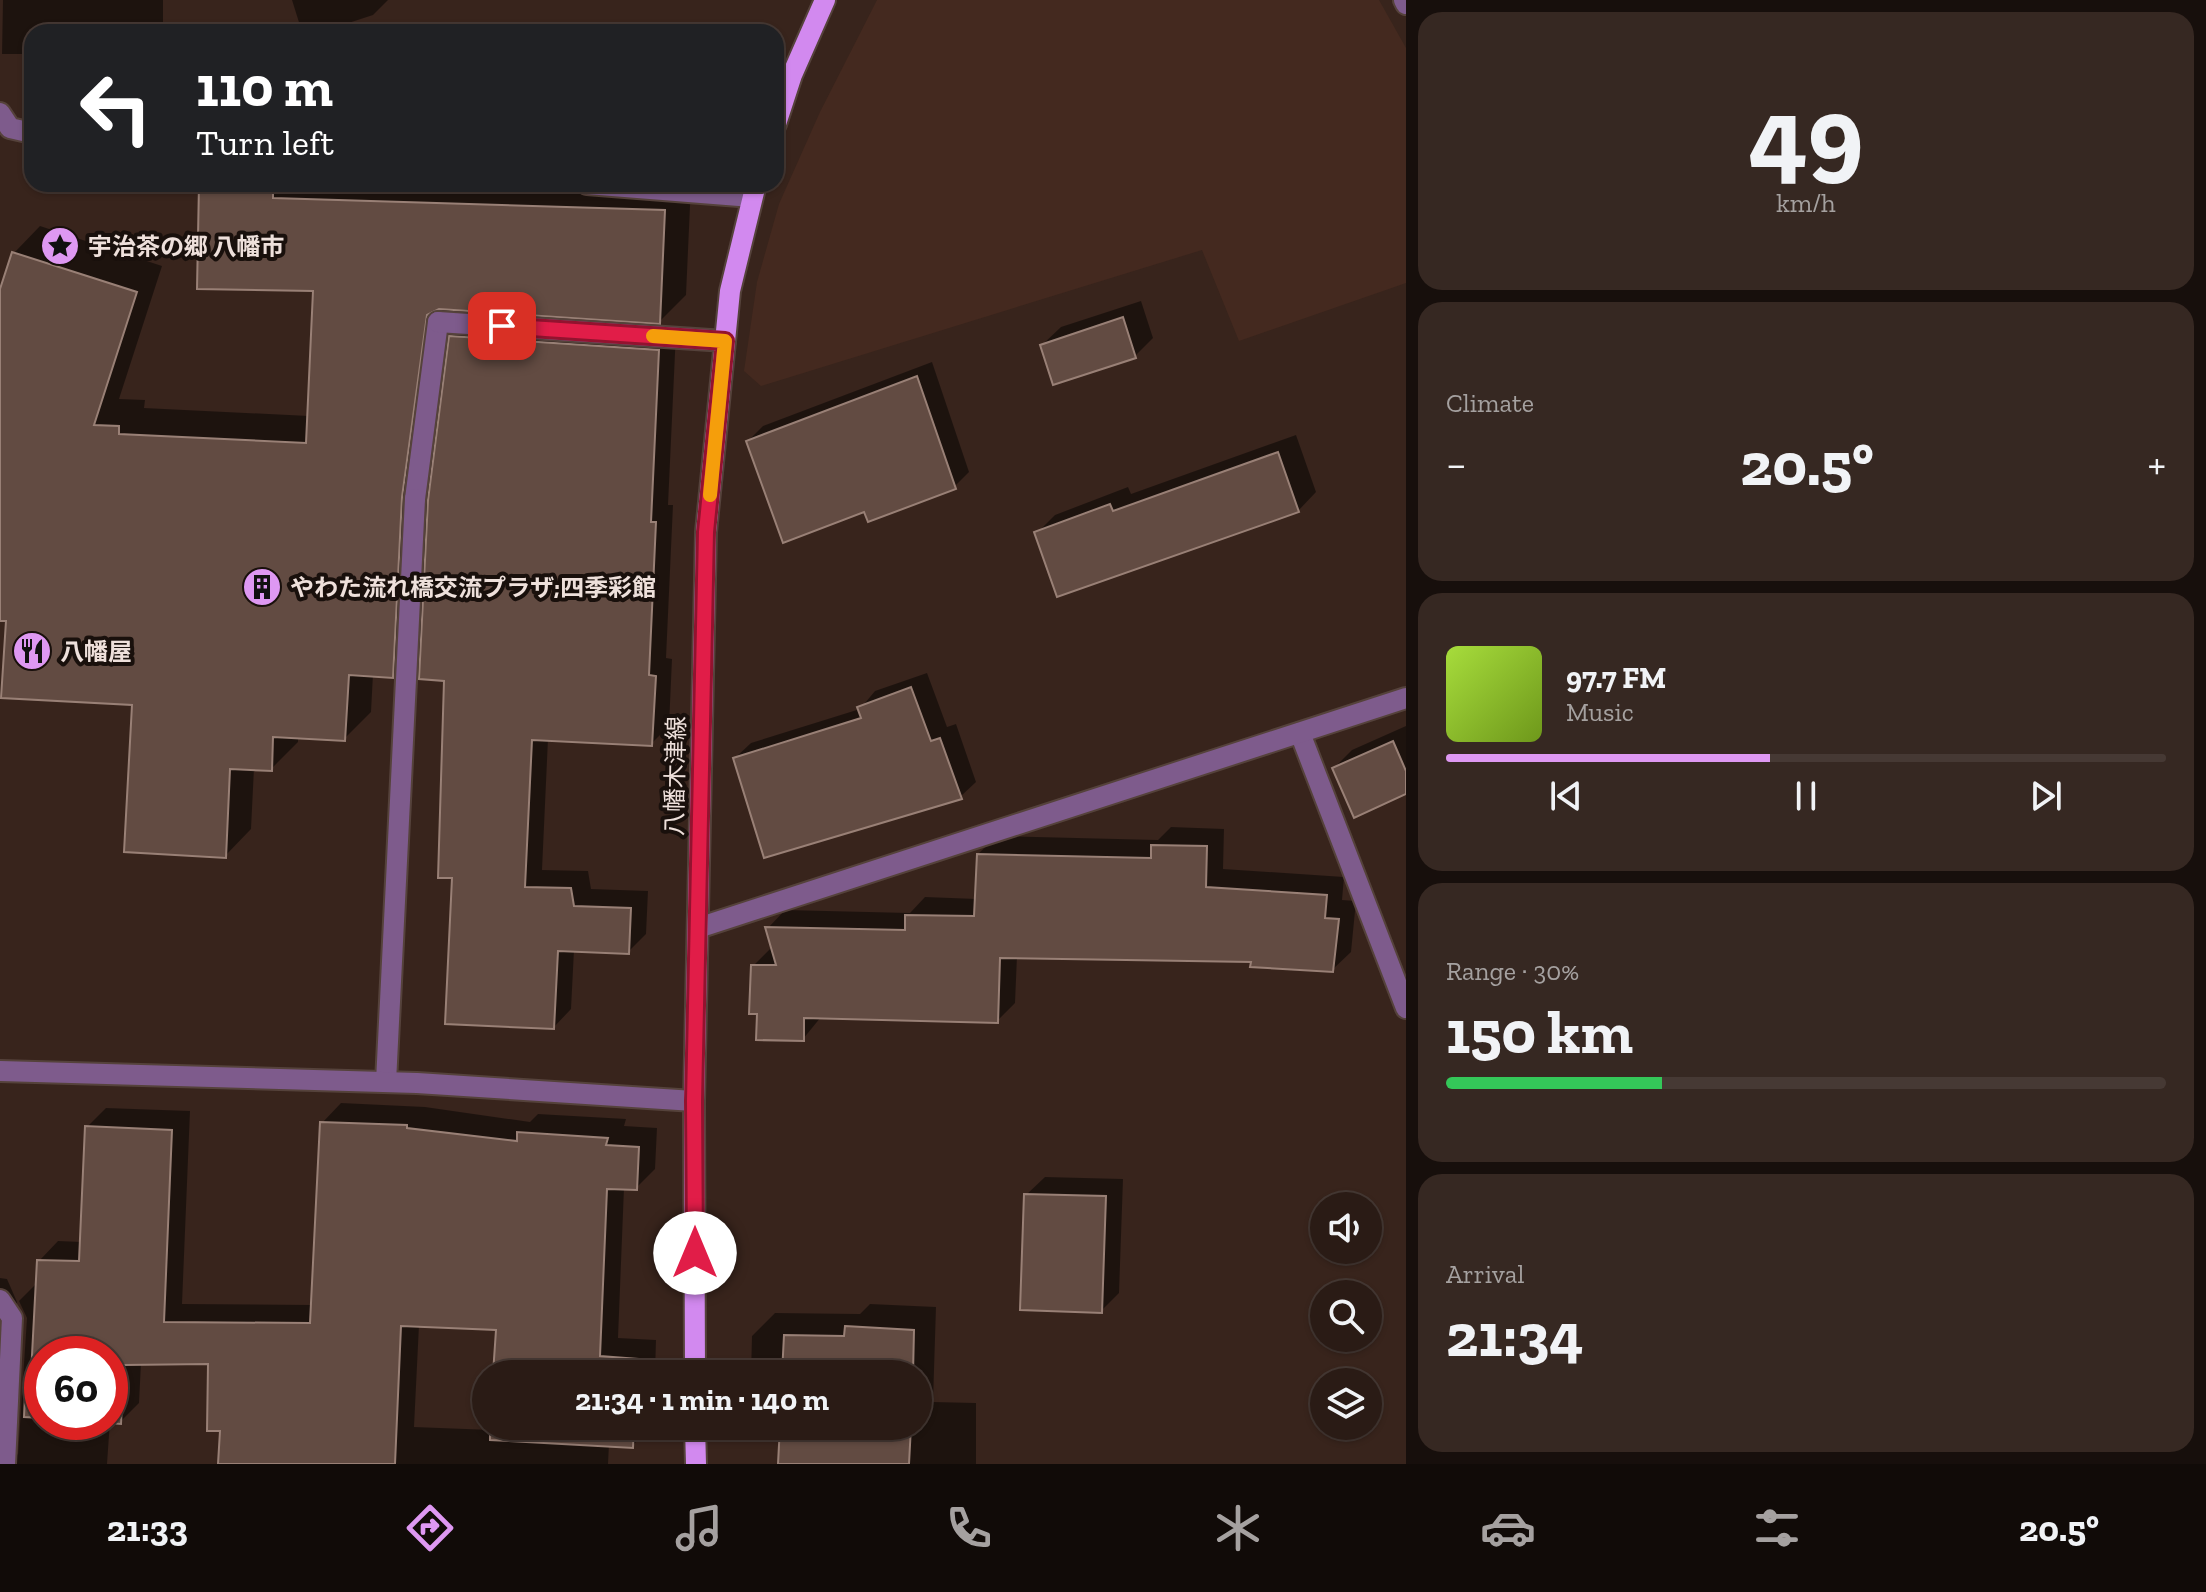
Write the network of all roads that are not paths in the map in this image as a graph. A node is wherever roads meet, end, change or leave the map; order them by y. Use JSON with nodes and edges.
{"nodes":[{"id":1,"x":825,"y":0,"type":"edge"},
{"id":2,"x":784,"y":100,"type":"edge"},
{"id":3,"x":0,"y":113,"type":"edge"},
{"id":4,"x":24,"y":131,"type":"edge"},
{"id":5,"x":754,"y":192,"type":"edge"},
{"id":6,"x":725,"y":341,"type":"junction"},
{"id":7,"x":1406,"y":698,"type":"edge"},
{"id":8,"x":1300,"y":733,"type":"junction"},
{"id":9,"x":698,"y":928,"type":"junction"},
{"id":10,"x":1406,"y":1008,"type":"edge"},
{"id":11,"x":0,"y":1071,"type":"edge"},
{"id":12,"x":386,"y":1082,"type":"junction"},
{"id":13,"x":694,"y":1101,"type":"junction"},
{"id":14,"x":0,"y":1300,"type":"edge"},
{"id":15,"x":695,"y":1360,"type":"edge"},
{"id":16,"x":695,"y":1440,"type":"edge"},
{"id":17,"x":5,"y":1464,"type":"edge"},
{"id":18,"x":696,"y":1464,"type":"edge"}],
"edges":[{"from":1,"to":2,"type":"main road"},
{"from":3,"to":4,"type":"street"},
{"from":5,"to":6,"type":"main road","name":"八幡木津線"},
{"from":6,"to":9,"type":"main road","name":"八幡木津線"},
{"from":6,"to":12,"type":"street"},
{"from":7,"to":8,"type":"street"},
{"from":8,"to":9,"type":"street"},
{"from":8,"to":10,"type":"street"},
{"from":9,"to":13,"type":"main road","name":"八幡木津線"},
{"from":11,"to":12,"type":"street"},
{"from":12,"to":13,"type":"street"},
{"from":13,"to":15,"type":"main road","name":"八幡木津線"},
{"from":14,"to":17,"type":"street"},
{"from":16,"to":18,"type":"main road"}]}
